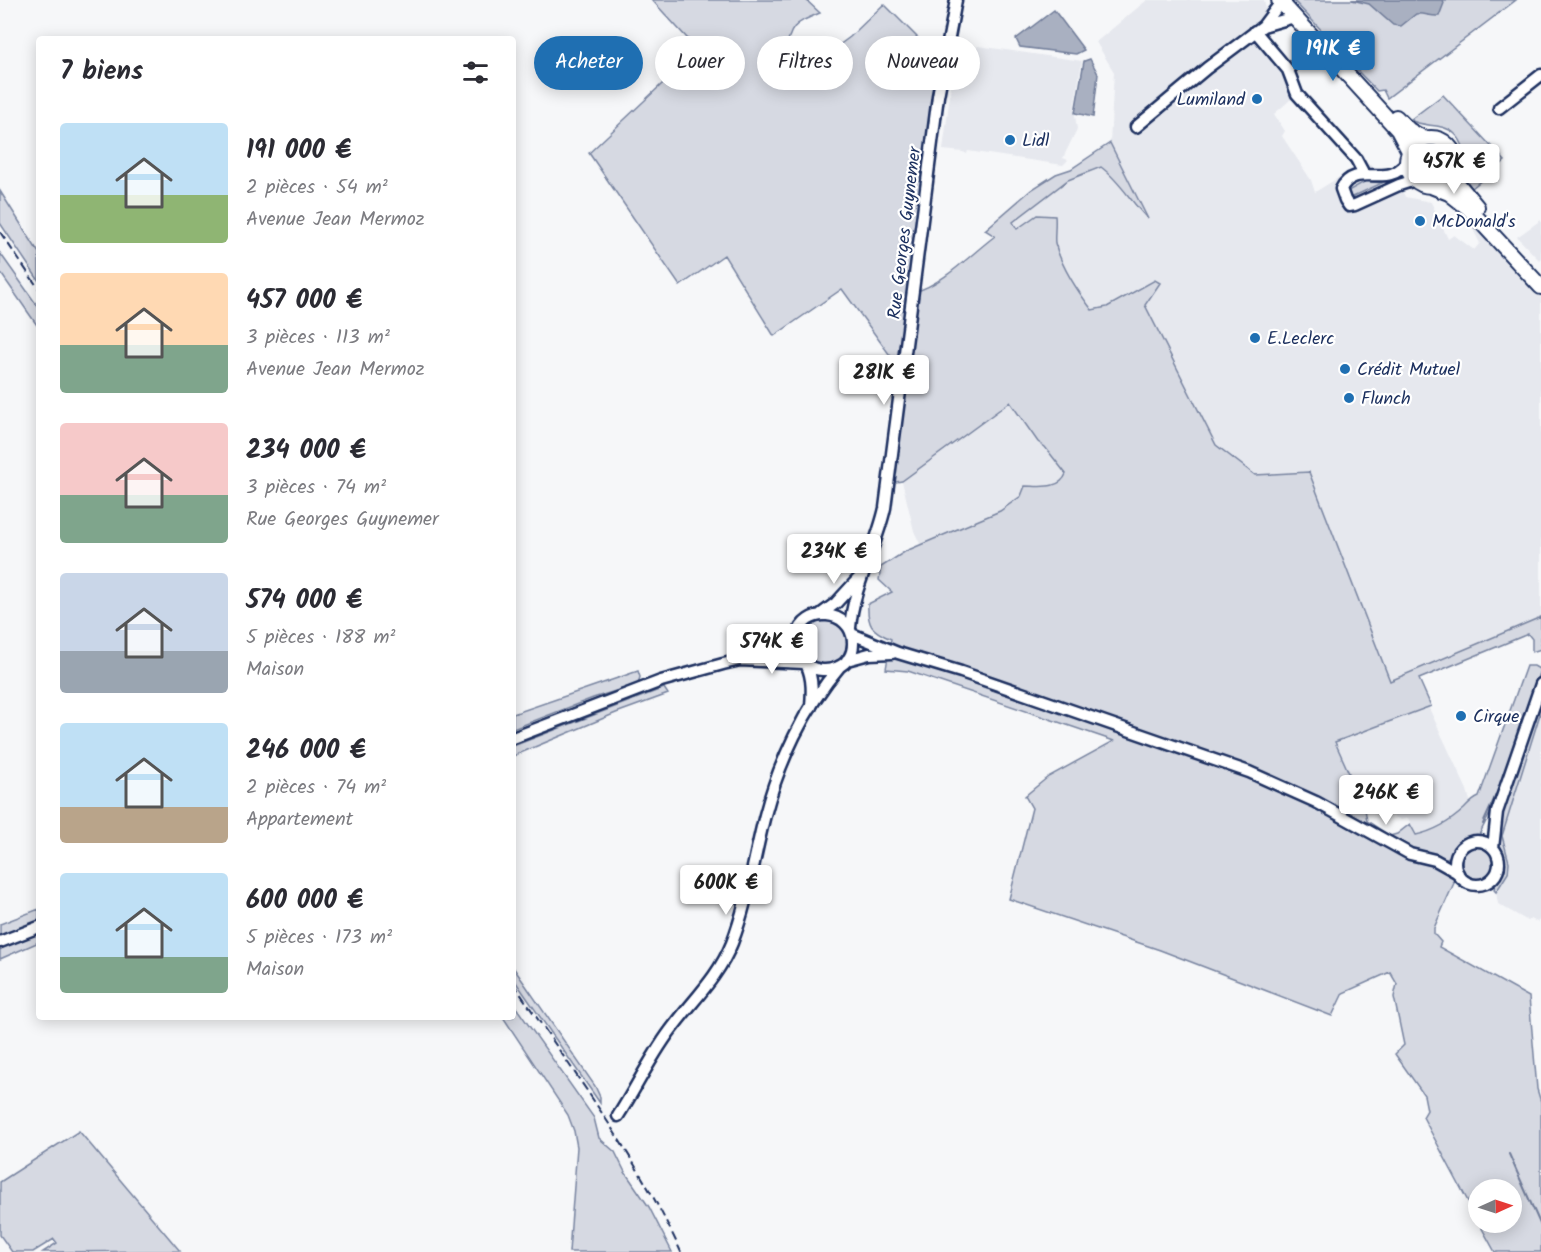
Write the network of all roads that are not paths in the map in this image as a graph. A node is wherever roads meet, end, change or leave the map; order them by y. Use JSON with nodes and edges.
{"nodes":[{"id":1,"x":956,"y":0,"type":"edge"},
{"id":2,"x":1283,"y":1,"type":"edge"},
{"id":3,"x":1303,"y":21,"type":"junction"},
{"id":4,"x":1259,"y":28,"type":"junction"},
{"id":5,"x":1541,"y":75,"type":"edge"},
{"id":6,"x":1499,"y":108,"type":"dead end"},
{"id":7,"x":1136,"y":127,"type":"dead end"},
{"id":8,"x":1425,"y":139,"type":"junction"},
{"id":9,"x":1408,"y":157,"type":"junction"},
{"id":10,"x":1453,"y":171,"type":"junction"},
{"id":11,"x":1364,"y":174,"type":"junction"},
{"id":12,"x":1415,"y":180,"type":"junction"},
{"id":13,"x":1431,"y":186,"type":"junction"},
{"id":14,"x":1541,"y":277,"type":"edge"},
{"id":15,"x":1541,"y":287,"type":"edge"},
{"id":16,"x":863,"y":574,"type":"junction"},
{"id":17,"x":821,"y":614,"type":"junction"},
{"id":18,"x":851,"y":631,"type":"junction"},
{"id":19,"x":798,"y":632,"type":"junction"},
{"id":20,"x":898,"y":652,"type":"junction"},
{"id":21,"x":740,"y":660,"type":"junction"},
{"id":22,"x":844,"y":663,"type":"junction"},
{"id":23,"x":806,"y":664,"type":"junction"},
{"id":24,"x":1541,"y":684,"type":"edge"},
{"id":25,"x":811,"y":707,"type":"junction"},
{"id":26,"x":516,"y":737,"type":"edge"},
{"id":27,"x":1497,"y":812,"type":"junction"},
{"id":28,"x":1474,"y":842,"type":"junction"},
{"id":29,"x":1493,"y":848,"type":"junction"},
{"id":30,"x":1456,"y":855,"type":"junction"},
{"id":31,"x":1435,"y":860,"type":"junction"},
{"id":32,"x":1458,"y":873,"type":"junction"},
{"id":33,"x":36,"y":928,"type":"edge"},
{"id":34,"x":0,"y":942,"type":"edge"},
{"id":35,"x":618,"y":1116,"type":"dead end"}],
"edges":[{"from":1,"to":16,"type":"street","name":"Rue Georges Guynemer"},
{"from":2,"to":3,"type":"main road"},
{"from":2,"to":4,"type":"street"},
{"from":3,"to":4,"type":"street"},
{"from":3,"to":8,"type":"main road"},
{"from":3,"to":9,"type":"main road"},
{"from":4,"to":7,"type":"street"},
{"from":4,"to":11,"type":"street"},
{"from":5,"to":6,"type":"street"},
{"from":8,"to":9,"type":"main road"},
{"from":8,"to":10,"type":"main road"},
{"from":9,"to":11,"type":"street"},
{"from":9,"to":12,"type":"main road"},
{"from":10,"to":13,"type":"main road"},
{"from":10,"to":14,"type":"main road"},
{"from":11,"to":12,"type":"street"},
{"from":12,"to":13,"type":"main road"},
{"from":13,"to":15,"type":"main road"},
{"from":16,"to":17,"type":"street","name":"Rue Georges Guynemer"},
{"from":16,"to":18,"type":"street","name":"Rue Georges Guynemer"},
{"from":17,"to":18,"type":"street"},
{"from":17,"to":19,"type":"street"},
{"from":18,"to":20,"type":"street"},
{"from":18,"to":22,"type":"street"},
{"from":19,"to":21,"type":"street"},
{"from":19,"to":23,"type":"street"},
{"from":20,"to":22,"type":"street"},
{"from":20,"to":31,"type":"street"},
{"from":21,"to":23,"type":"street"},
{"from":21,"to":26,"type":"street"},
{"from":22,"to":23,"type":"street"},
{"from":22,"to":25,"type":"street"},
{"from":23,"to":25,"type":"street"},
{"from":24,"to":27,"type":"street"},
{"from":25,"to":35,"type":"street"},
{"from":27,"to":28,"type":"street"},
{"from":27,"to":29,"type":"street"},
{"from":28,"to":29,"type":"street"},
{"from":28,"to":30,"type":"street"},
{"from":29,"to":32,"type":"street"},
{"from":30,"to":31,"type":"street"},
{"from":30,"to":32,"type":"street"},
{"from":31,"to":32,"type":"street"},
{"from":33,"to":34,"type":"street"}]}
